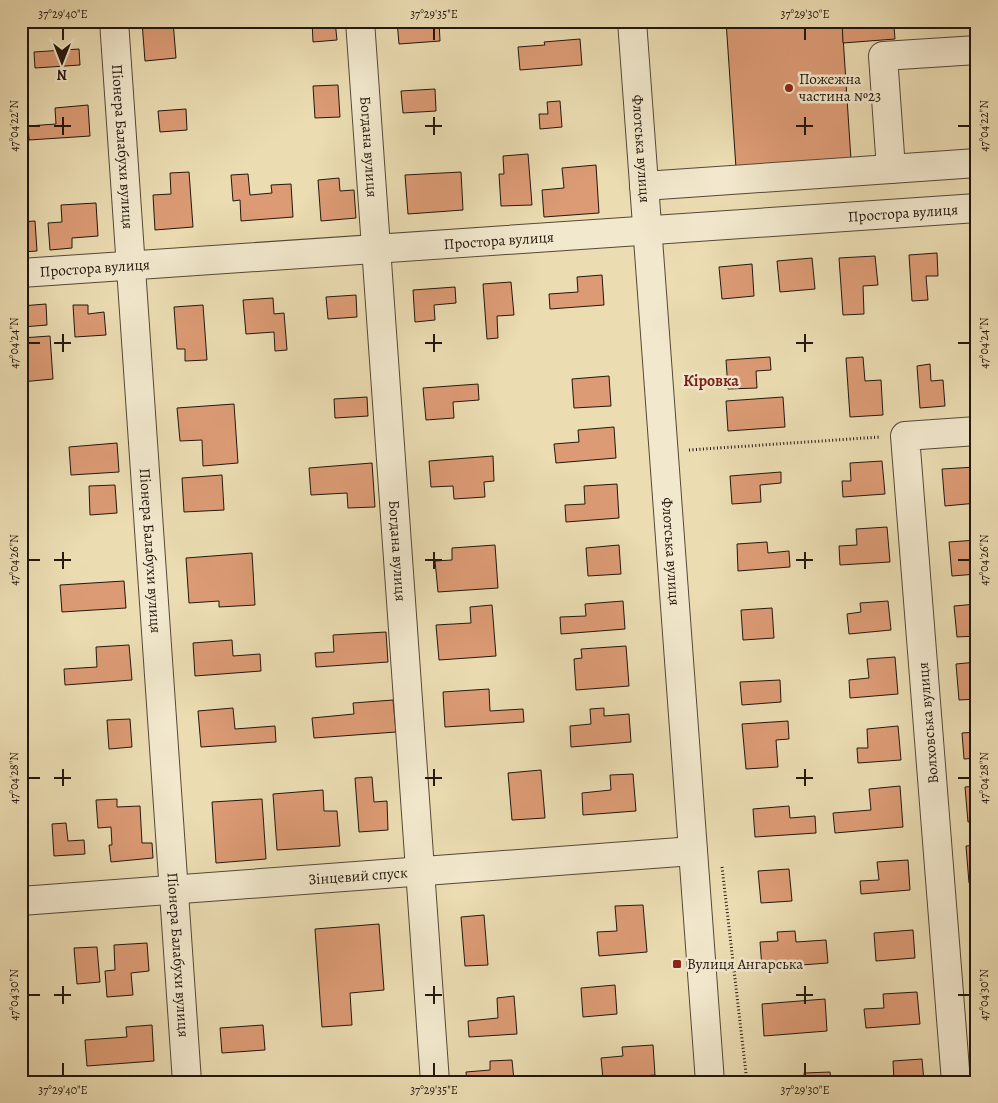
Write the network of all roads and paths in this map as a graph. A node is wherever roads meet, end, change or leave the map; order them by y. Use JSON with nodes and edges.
{"nodes":[{"id":1,"x":114,"y":21,"type":"edge"},
{"id":2,"x":360,"y":21,"type":"edge"},
{"id":3,"x":632,"y":21,"type":"edge"},
{"id":4,"x":977,"y":50,"type":"edge"},
{"id":5,"x":977,"y":163,"type":"edge"},
{"id":6,"x":891,"y":169,"type":"junction"},
{"id":7,"x":644,"y":186,"type":"junction"},
{"id":8,"x":977,"y":208,"type":"edge"},
{"id":9,"x":647,"y":231,"type":"junction"},
{"id":10,"x":376,"y":250,"type":"junction"},
{"id":11,"x":131,"y":266,"type":"junction"},
{"id":12,"x":21,"y":273,"type":"edge"},
{"id":13,"x":977,"y":431,"type":"edge"},
{"id":14,"x":905,"y":436,"type":"junction"},
{"id":15,"x":690,"y":450,"type":"dead end"},
{"id":16,"x":693,"y":850,"type":"junction"},
{"id":17,"x":420,"y":871,"type":"junction"},
{"id":18,"x":174,"y":890,"type":"junction"},
{"id":19,"x":21,"y":901,"type":"edge"},
{"id":20,"x":187,"y":1082,"type":"edge"},
{"id":21,"x":435,"y":1082,"type":"edge"},
{"id":22,"x":710,"y":1082,"type":"edge"},
{"id":23,"x":956,"y":1082,"type":"edge"}],
"edges":[{"from":1,"to":11,"type":"street","name":"Піонера Балабухи вулиця"},
{"from":2,"to":10,"type":"street","name":"Богдана вулиця"},
{"from":3,"to":7,"type":"street","name":"Флотська вулиця"},
{"from":4,"to":6,"type":"street"},
{"from":5,"to":6,"type":"street"},
{"from":6,"to":7,"type":"street"},
{"from":7,"to":9,"type":"street","name":"Флотська вулиця"},
{"from":8,"to":9,"type":"street","name":"Простора вулиця"},
{"from":9,"to":10,"type":"street","name":"Простора вулиця"},
{"from":9,"to":16,"type":"street","name":"Флотська вулиця"},
{"from":10,"to":11,"type":"street","name":"Простора вулиця"},
{"from":10,"to":17,"type":"street","name":"Богдана вулиця"},
{"from":11,"to":12,"type":"street","name":"Простора вулиця"},
{"from":11,"to":18,"type":"street","name":"Піонера Балабухи вулиця"},
{"from":13,"to":14,"type":"street"},
{"from":14,"to":15,"type":"path"},
{"from":14,"to":23,"type":"street","name":"Волховська вулиця"},
{"from":16,"to":17,"type":"street","name":"Зінцевий спуск"},
{"from":16,"to":22,"type":"street","name":"Флотська вулиця"},
{"from":17,"to":18,"type":"street","name":"Зінцевий спуск"},
{"from":17,"to":21,"type":"street","name":"Богдана вулиця"},
{"from":18,"to":19,"type":"street","name":"Зінцевий спуск"},
{"from":18,"to":20,"type":"street","name":"Піонера Балабухи вулиця"}]}
